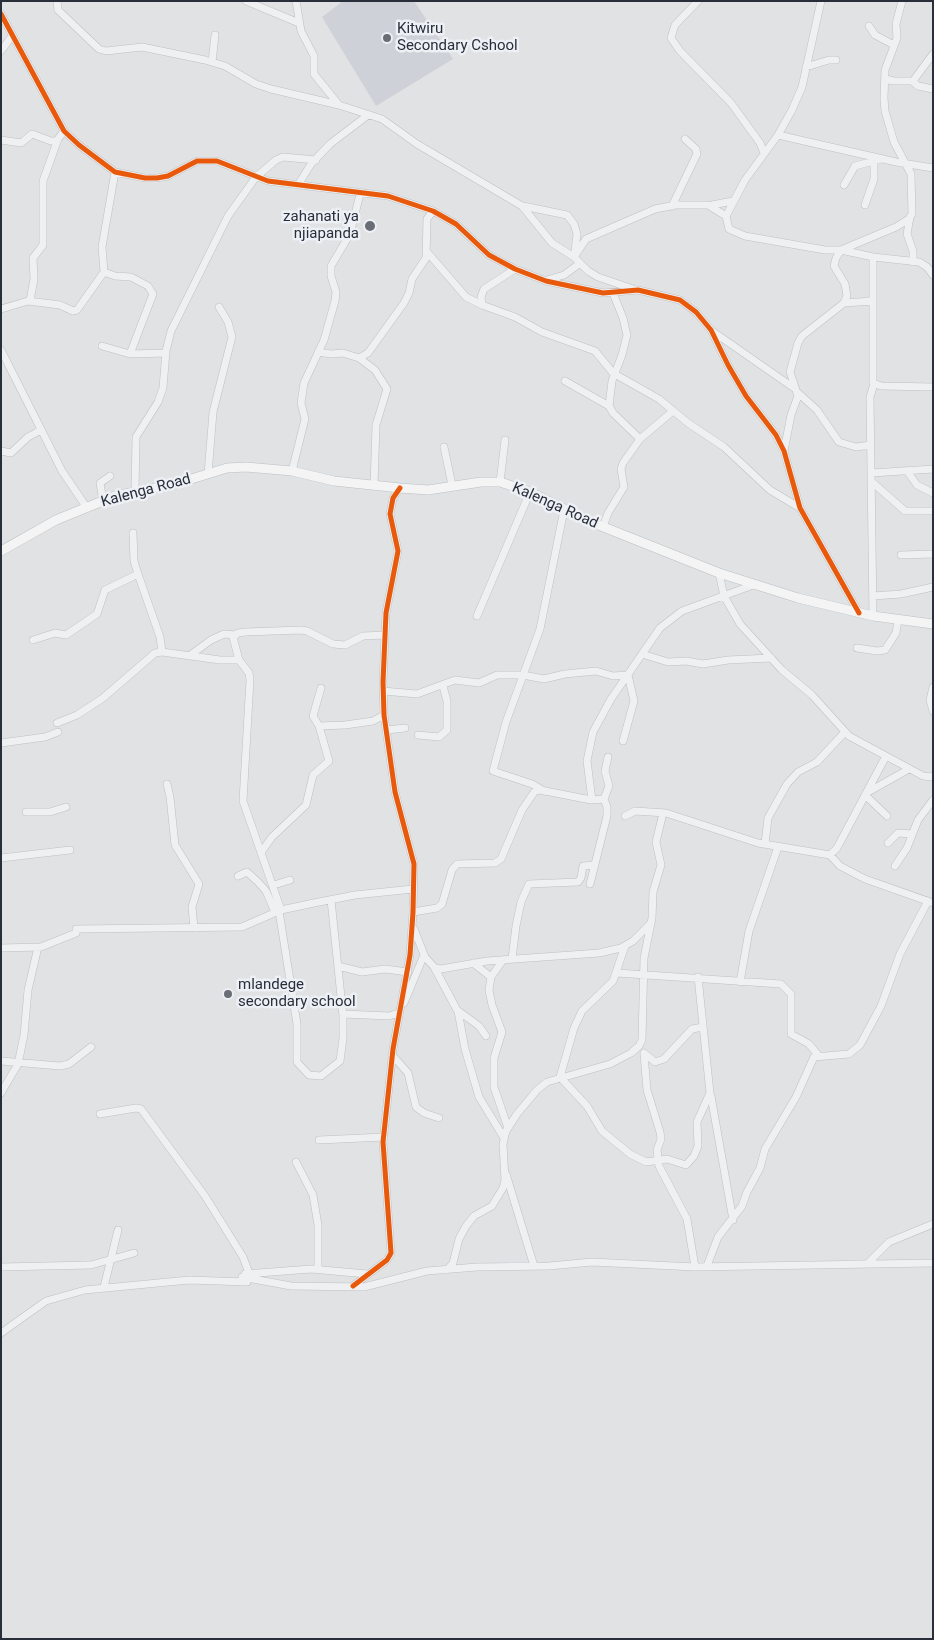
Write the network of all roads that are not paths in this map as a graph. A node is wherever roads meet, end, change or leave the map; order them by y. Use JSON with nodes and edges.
{"nodes":[{"id":1,"x":57,"y":1,"type":"edge"},
{"id":2,"x":246,"y":1,"type":"edge"},
{"id":3,"x":296,"y":1,"type":"edge"},
{"id":4,"x":698,"y":1,"type":"edge"},
{"id":5,"x":821,"y":1,"type":"edge"},
{"id":6,"x":902,"y":1,"type":"edge"},
{"id":7,"x":1,"y":14,"type":"edge"},
{"id":8,"x":299,"y":23,"type":"junction"},
{"id":9,"x":869,"y":26,"type":"dead end"},
{"id":10,"x":215,"y":34,"type":"dead end"},
{"id":11,"x":12,"y":36,"type":"junction"},
{"id":12,"x":894,"y":45,"type":"junction"},
{"id":13,"x":1,"y":51,"type":"edge"},
{"id":14,"x":933,"y":54,"type":"edge"},
{"id":15,"x":836,"y":60,"type":"dead end"},
{"id":16,"x":212,"y":62,"type":"junction"},
{"id":17,"x":806,"y":67,"type":"junction"},
{"id":18,"x":885,"y":79,"type":"junction"},
{"id":19,"x":912,"y":81,"type":"junction"},
{"id":20,"x":933,"y":89,"type":"edge"},
{"id":21,"x":340,"y":105,"type":"junction"},
{"id":22,"x":368,"y":115,"type":"junction"},
{"id":23,"x":64,"y":131,"type":"junction"},
{"id":24,"x":778,"y":135,"type":"junction"},
{"id":25,"x":1,"y":140,"type":"edge"},
{"id":26,"x":685,"y":140,"type":"dead end"},
{"id":27,"x":57,"y":141,"type":"junction"},
{"id":28,"x":764,"y":153,"type":"junction"},
{"id":29,"x":316,"y":160,"type":"junction"},
{"id":30,"x":877,"y":160,"type":"junction"},
{"id":31,"x":906,"y":163,"type":"junction"},
{"id":32,"x":933,"y":168,"type":"edge"},
{"id":33,"x":115,"y":172,"type":"junction"},
{"id":34,"x":256,"y":177,"type":"junction"},
{"id":35,"x":298,"y":185,"type":"junction"},
{"id":36,"x":844,"y":185,"type":"dead end"},
{"id":37,"x":360,"y":194,"type":"junction"},
{"id":38,"x":733,"y":201,"type":"junction"},
{"id":39,"x":712,"y":205,"type":"junction"},
{"id":40,"x":865,"y":205,"type":"dead end"},
{"id":41,"x":522,"y":206,"type":"junction"},
{"id":42,"x":672,"y":206,"type":"junction"},
{"id":43,"x":433,"y":211,"type":"junction"},
{"id":44,"x":726,"y":216,"type":"junction"},
{"id":45,"x":910,"y":217,"type":"junction"},
{"id":46,"x":841,"y":250,"type":"junction"},
{"id":47,"x":428,"y":253,"type":"junction"},
{"id":48,"x":574,"y":257,"type":"junction"},
{"id":49,"x":873,"y":257,"type":"junction"},
{"id":50,"x":913,"y":262,"type":"junction"},
{"id":51,"x":579,"y":264,"type":"junction"},
{"id":52,"x":515,"y":269,"type":"junction"},
{"id":53,"x":104,"y":272,"type":"junction"},
{"id":54,"x":933,"y":275,"type":"edge"},
{"id":55,"x":546,"y":280,"type":"junction"},
{"id":56,"x":638,"y":290,"type":"junction"},
{"id":57,"x":613,"y":293,"type":"junction"},
{"id":58,"x":30,"y":301,"type":"junction"},
{"id":59,"x":873,"y":301,"type":"junction"},
{"id":60,"x":844,"y":303,"type":"junction"},
{"id":61,"x":482,"y":305,"type":"junction"},
{"id":62,"x":219,"y":307,"type":"dead end"},
{"id":63,"x":1,"y":309,"type":"edge"},
{"id":64,"x":712,"y":330,"type":"junction"},
{"id":65,"x":102,"y":346,"type":"dead end"},
{"id":66,"x":1,"y":350,"type":"edge"},
{"id":67,"x":318,"y":352,"type":"junction"},
{"id":68,"x":166,"y":353,"type":"junction"},
{"id":69,"x":130,"y":354,"type":"junction"},
{"id":70,"x":359,"y":358,"type":"junction"},
{"id":71,"x":614,"y":375,"type":"junction"},
{"id":72,"x":565,"y":381,"type":"dead end"},
{"id":73,"x":874,"y":384,"type":"junction"},
{"id":74,"x":933,"y":387,"type":"edge"},
{"id":75,"x":796,"y":390,"type":"junction"},
{"id":76,"x":609,"y":406,"type":"junction"},
{"id":77,"x":673,"y":411,"type":"junction"},
{"id":78,"x":771,"y":427,"type":"junction"},
{"id":79,"x":788,"y":428,"type":"junction"},
{"id":80,"x":41,"y":430,"type":"junction"},
{"id":81,"x":640,"y":439,"type":"junction"},
{"id":82,"x":504,"y":440,"type":"dead end"},
{"id":83,"x":871,"y":445,"type":"junction"},
{"id":84,"x":444,"y":447,"type":"dead end"},
{"id":85,"x":1,"y":451,"type":"edge"},
{"id":86,"x":784,"y":451,"type":"junction"},
{"id":87,"x":933,"y":469,"type":"edge"},
{"id":88,"x":292,"y":471,"type":"junction"},
{"id":89,"x":906,"y":471,"type":"junction"},
{"id":90,"x":872,"y":473,"type":"junction"},
{"id":91,"x":208,"y":474,"type":"junction"},
{"id":92,"x":110,"y":476,"type":"dead end"},
{"id":93,"x":500,"y":482,"type":"junction"},
{"id":94,"x":872,"y":482,"type":"junction"},
{"id":95,"x":374,"y":486,"type":"junction"},
{"id":96,"x":452,"y":486,"type":"junction"},
{"id":97,"x":400,"y":488,"type":"junction"},
{"id":98,"x":135,"y":492,"type":"junction"},
{"id":99,"x":530,"y":492,"type":"junction"},
{"id":100,"x":933,"y":493,"type":"edge"},
{"id":101,"x":103,"y":501,"type":"junction"},
{"id":102,"x":87,"y":508,"type":"junction"},
{"id":103,"x":800,"y":508,"type":"junction"},
{"id":104,"x":564,"y":510,"type":"junction"},
{"id":105,"x":933,"y":512,"type":"edge"},
{"id":106,"x":603,"y":527,"type":"junction"},
{"id":107,"x":133,"y":533,"type":"dead end"},
{"id":108,"x":1,"y":551,"type":"edge"},
{"id":109,"x":933,"y":554,"type":"edge"},
{"id":110,"x":901,"y":555,"type":"dead end"},
{"id":111,"x":719,"y":573,"type":"junction"},
{"id":112,"x":138,"y":574,"type":"junction"},
{"id":113,"x":756,"y":584,"type":"junction"},
{"id":114,"x":933,"y":587,"type":"edge"},
{"id":115,"x":724,"y":596,"type":"junction"},
{"id":116,"x":873,"y":596,"type":"junction"},
{"id":117,"x":859,"y":613,"type":"junction"},
{"id":118,"x":477,"y":616,"type":"dead end"},
{"id":119,"x":873,"y":616,"type":"junction"},
{"id":120,"x":898,"y":620,"type":"junction"},
{"id":121,"x":933,"y":624,"type":"edge"},
{"id":122,"x":236,"y":635,"type":"junction"},
{"id":123,"x":385,"y":635,"type":"junction"},
{"id":124,"x":33,"y":640,"type":"dead end"},
{"id":125,"x":857,"y":648,"type":"dead end"},
{"id":126,"x":162,"y":652,"type":"junction"},
{"id":127,"x":642,"y":654,"type":"junction"},
{"id":128,"x":189,"y":656,"type":"junction"},
{"id":129,"x":772,"y":658,"type":"junction"},
{"id":130,"x":239,"y":660,"type":"junction"},
{"id":131,"x":523,"y":675,"type":"junction"},
{"id":132,"x":628,"y":675,"type":"junction"},
{"id":133,"x":443,"y":686,"type":"junction"},
{"id":134,"x":933,"y":687,"type":"edge"},
{"id":135,"x":321,"y":688,"type":"dead end"},
{"id":136,"x":383,"y":691,"type":"junction"},
{"id":137,"x":933,"y":711,"type":"edge"},
{"id":138,"x":384,"y":715,"type":"junction"},
{"id":139,"x":57,"y":723,"type":"dead end"},
{"id":140,"x":319,"y":726,"type":"junction"},
{"id":141,"x":404,"y":728,"type":"dead end"},
{"id":142,"x":387,"y":730,"type":"junction"},
{"id":143,"x":58,"y":732,"type":"dead end"},
{"id":144,"x":845,"y":732,"type":"junction"},
{"id":145,"x":418,"y":735,"type":"dead end"},
{"id":146,"x":623,"y":741,"type":"dead end"},
{"id":147,"x":1,"y":742,"type":"edge"},
{"id":148,"x":886,"y":756,"type":"junction"},
{"id":149,"x":608,"y":757,"type":"dead end"},
{"id":150,"x":909,"y":769,"type":"junction"},
{"id":151,"x":933,"y":777,"type":"edge"},
{"id":152,"x":167,"y":784,"type":"dead end"},
{"id":153,"x":544,"y":791,"type":"junction"},
{"id":154,"x":865,"y":794,"type":"junction"},
{"id":155,"x":604,"y":799,"type":"junction"},
{"id":156,"x":592,"y":800,"type":"junction"},
{"id":157,"x":933,"y":800,"type":"edge"},
{"id":158,"x":66,"y":807,"type":"dead end"},
{"id":159,"x":26,"y":812,"type":"dead end"},
{"id":160,"x":663,"y":813,"type":"junction"},
{"id":161,"x":625,"y":816,"type":"dead end"},
{"id":162,"x":887,"y":816,"type":"dead end"},
{"id":163,"x":912,"y":834,"type":"junction"},
{"id":164,"x":888,"y":843,"type":"dead end"},
{"id":165,"x":765,"y":844,"type":"junction"},
{"id":166,"x":778,"y":847,"type":"junction"},
{"id":167,"x":70,"y":850,"type":"dead end"},
{"id":168,"x":262,"y":851,"type":"junction"},
{"id":169,"x":830,"y":855,"type":"junction"},
{"id":170,"x":1,"y":858,"type":"edge"},
{"id":171,"x":596,"y":865,"type":"junction"},
{"id":172,"x":895,"y":866,"type":"dead end"},
{"id":173,"x":238,"y":876,"type":"dead end"},
{"id":174,"x":290,"y":880,"type":"dead end"},
{"id":175,"x":590,"y":884,"type":"dead end"},
{"id":176,"x":274,"y":885,"type":"junction"},
{"id":177,"x":412,"y":889,"type":"junction"},
{"id":178,"x":331,"y":900,"type":"junction"},
{"id":179,"x":930,"y":902,"type":"edge"},
{"id":180,"x":278,"y":911,"type":"junction"},
{"id":181,"x":413,"y":912,"type":"junction"},
{"id":182,"x":412,"y":924,"type":"junction"},
{"id":183,"x":650,"y":924,"type":"junction"},
{"id":184,"x":194,"y":928,"type":"junction"},
{"id":185,"x":625,"y":946,"type":"junction"},
{"id":186,"x":38,"y":947,"type":"junction"},
{"id":187,"x":1,"y":948,"type":"edge"},
{"id":188,"x":424,"y":955,"type":"junction"},
{"id":189,"x":512,"y":959,"type":"junction"},
{"id":190,"x":503,"y":960,"type":"junction"},
{"id":191,"x":473,"y":963,"type":"junction"},
{"id":192,"x":338,"y":966,"type":"junction"},
{"id":193,"x":434,"y":967,"type":"junction"},
{"id":194,"x":408,"y":972,"type":"junction"},
{"id":195,"x":617,"y":973,"type":"junction"},
{"id":196,"x":645,"y":976,"type":"junction"},
{"id":197,"x":491,"y":977,"type":"junction"},
{"id":198,"x":698,"y":977,"type":"junction"},
{"id":199,"x":740,"y":982,"type":"junction"},
{"id":200,"x":399,"y":1011,"type":"junction"},
{"id":201,"x":458,"y":1011,"type":"junction"},
{"id":202,"x":342,"y":1014,"type":"junction"},
{"id":203,"x":703,"y":1027,"type":"junction"},
{"id":204,"x":486,"y":1036,"type":"dead end"},
{"id":205,"x":640,"y":1046,"type":"junction"},
{"id":206,"x":91,"y":1047,"type":"dead end"},
{"id":207,"x":644,"y":1054,"type":"junction"},
{"id":208,"x":392,"y":1055,"type":"junction"},
{"id":209,"x":818,"y":1055,"type":"junction"},
{"id":210,"x":1,"y":1061,"type":"edge"},
{"id":211,"x":18,"y":1064,"type":"junction"},
{"id":212,"x":560,"y":1076,"type":"junction"},
{"id":213,"x":1,"y":1093,"type":"edge"},
{"id":214,"x":710,"y":1093,"type":"junction"},
{"id":215,"x":100,"y":1114,"type":"dead end"},
{"id":216,"x":439,"y":1118,"type":"dead end"},
{"id":217,"x":508,"y":1128,"type":"junction"},
{"id":218,"x":384,"y":1136,"type":"junction"},
{"id":219,"x":504,"y":1138,"type":"junction"},
{"id":220,"x":320,"y":1140,"type":"dead end"},
{"id":221,"x":659,"y":1159,"type":"junction"},
{"id":222,"x":296,"y":1162,"type":"dead end"},
{"id":223,"x":504,"y":1169,"type":"junction"},
{"id":224,"x":733,"y":1220,"type":"junction"},
{"id":225,"x":933,"y":1224,"type":"edge"},
{"id":226,"x":118,"y":1230,"type":"dead end"},
{"id":227,"x":134,"y":1254,"type":"dead end"},
{"id":228,"x":109,"y":1259,"type":"junction"},
{"id":229,"x":933,"y":1263,"type":"edge"},
{"id":230,"x":867,"y":1264,"type":"junction"},
{"id":231,"x":534,"y":1266,"type":"junction"},
{"id":232,"x":695,"y":1266,"type":"junction"},
{"id":233,"x":707,"y":1266,"type":"junction"},
{"id":234,"x":1,"y":1267,"type":"edge"},
{"id":235,"x":318,"y":1269,"type":"junction"},
{"id":236,"x":447,"y":1270,"type":"junction"},
{"id":237,"x":367,"y":1274,"type":"junction"},
{"id":238,"x":244,"y":1276,"type":"junction"},
{"id":239,"x":353,"y":1286,"type":"junction"},
{"id":240,"x":104,"y":1287,"type":"junction"},
{"id":241,"x":1,"y":1333,"type":"edge"}],
"edges":[{"from":1,"to":16,"type":"street"},
{"from":2,"to":8,"type":"street"},
{"from":3,"to":8,"type":"street"},
{"from":4,"to":28,"type":"street"},
{"from":5,"to":17,"type":"street"},
{"from":6,"to":12,"type":"street"},
{"from":7,"to":11,"type":"street"},
{"from":8,"to":21,"type":"street"},
{"from":9,"to":12,"type":"street"},
{"from":10,"to":16,"type":"street"},
{"from":11,"to":13,"type":"street"},
{"from":11,"to":23,"type":"street"},
{"from":12,"to":18,"type":"street"},
{"from":14,"to":19,"type":"street"},
{"from":15,"to":17,"type":"street"},
{"from":16,"to":21,"type":"street"},
{"from":17,"to":24,"type":"street"},
{"from":18,"to":19,"type":"street"},
{"from":18,"to":31,"type":"street"},
{"from":19,"to":20,"type":"street"},
{"from":21,"to":22,"type":"street"},
{"from":22,"to":29,"type":"street"},
{"from":22,"to":41,"type":"street"},
{"from":23,"to":27,"type":"street"},
{"from":23,"to":33,"type":"street"},
{"from":24,"to":28,"type":"street"},
{"from":24,"to":30,"type":"street"},
{"from":25,"to":27,"type":"street"},
{"from":26,"to":42,"type":"street"},
{"from":27,"to":58,"type":"street"},
{"from":28,"to":38,"type":"street"},
{"from":29,"to":34,"type":"street"},
{"from":29,"to":35,"type":"street"},
{"from":30,"to":31,"type":"street"},
{"from":30,"to":36,"type":"street"},
{"from":30,"to":40,"type":"street"},
{"from":31,"to":32,"type":"street"},
{"from":31,"to":45,"type":"street"},
{"from":33,"to":34,"type":"street"},
{"from":33,"to":53,"type":"street"},
{"from":34,"to":35,"type":"street"},
{"from":34,"to":68,"type":"street"},
{"from":35,"to":37,"type":"street"},
{"from":37,"to":43,"type":"street"},
{"from":37,"to":67,"type":"street"},
{"from":38,"to":39,"type":"street"},
{"from":38,"to":44,"type":"street"},
{"from":39,"to":42,"type":"street"},
{"from":39,"to":44,"type":"street"},
{"from":41,"to":48,"type":"street"},
{"from":41,"to":48,"type":"street"},
{"from":42,"to":48,"type":"street"},
{"from":43,"to":47,"type":"street"},
{"from":43,"to":52,"type":"street"},
{"from":44,"to":46,"type":"street"},
{"from":45,"to":46,"type":"street"},
{"from":45,"to":50,"type":"street"},
{"from":46,"to":49,"type":"street"},
{"from":46,"to":60,"type":"street"},
{"from":47,"to":61,"type":"street"},
{"from":47,"to":70,"type":"street"},
{"from":48,"to":51,"type":"street"},
{"from":49,"to":50,"type":"street"},
{"from":49,"to":59,"type":"street"},
{"from":50,"to":54,"type":"street"},
{"from":51,"to":55,"type":"street"},
{"from":51,"to":56,"type":"street"},
{"from":52,"to":55,"type":"street"},
{"from":52,"to":61,"type":"street"},
{"from":53,"to":58,"type":"street"},
{"from":53,"to":69,"type":"street"},
{"from":55,"to":57,"type":"street"},
{"from":56,"to":57,"type":"street"},
{"from":56,"to":64,"type":"street"},
{"from":57,"to":71,"type":"street"},
{"from":58,"to":63,"type":"street"},
{"from":59,"to":60,"type":"street"},
{"from":59,"to":73,"type":"street"},
{"from":60,"to":75,"type":"street"},
{"from":61,"to":71,"type":"street"},
{"from":62,"to":91,"type":"street"},
{"from":64,"to":75,"type":"street"},
{"from":64,"to":78,"type":"street"},
{"from":65,"to":69,"type":"street"},
{"from":66,"to":80,"type":"street"},
{"from":67,"to":70,"type":"street"},
{"from":67,"to":88,"type":"street"},
{"from":68,"to":69,"type":"street"},
{"from":68,"to":98,"type":"street"},
{"from":70,"to":95,"type":"street"},
{"from":71,"to":76,"type":"street"},
{"from":71,"to":77,"type":"street"},
{"from":72,"to":76,"type":"street"},
{"from":73,"to":74,"type":"street"},
{"from":73,"to":83,"type":"street"},
{"from":75,"to":79,"type":"street"},
{"from":75,"to":83,"type":"street"},
{"from":76,"to":81,"type":"street"},
{"from":77,"to":81,"type":"street"},
{"from":77,"to":103,"type":"street"},
{"from":78,"to":79,"type":"street"},
{"from":78,"to":86,"type":"street"},
{"from":79,"to":86,"type":"street"},
{"from":80,"to":85,"type":"street"},
{"from":80,"to":102,"type":"street"},
{"from":81,"to":106,"type":"street"},
{"from":82,"to":93,"type":"street"},
{"from":83,"to":90,"type":"street"},
{"from":84,"to":96,"type":"street"},
{"from":86,"to":103,"type":"street"},
{"from":87,"to":89,"type":"street"},
{"from":88,"to":91,"type":"main road","name":"Kalenga Road"},
{"from":88,"to":95,"type":"main road","name":"Kalenga Road"},
{"from":89,"to":90,"type":"street"},
{"from":89,"to":100,"type":"street"},
{"from":90,"to":94,"type":"street"},
{"from":91,"to":98,"type":"main road","name":"Kalenga Road"},
{"from":92,"to":101,"type":"street"},
{"from":93,"to":96,"type":"main road","name":"Kalenga Road"},
{"from":93,"to":99,"type":"main road","name":"Kalenga Road"},
{"from":94,"to":105,"type":"street"},
{"from":94,"to":116,"type":"street"},
{"from":95,"to":97,"type":"main road","name":"Kalenga Road"},
{"from":96,"to":97,"type":"main road","name":"Kalenga Road"},
{"from":97,"to":123,"type":"street"},
{"from":98,"to":101,"type":"main road","name":"Kalenga Road"},
{"from":99,"to":104,"type":"main road","name":"Kalenga Road"},
{"from":99,"to":118,"type":"street"},
{"from":101,"to":102,"type":"main road","name":"Kalenga Road"},
{"from":102,"to":108,"type":"main road","name":"Kalenga Road"},
{"from":103,"to":117,"type":"street"},
{"from":104,"to":106,"type":"main road","name":"Kalenga Road"},
{"from":104,"to":131,"type":"street"},
{"from":106,"to":111,"type":"main road","name":"Kalenga Road"},
{"from":107,"to":112,"type":"street"},
{"from":109,"to":110,"type":"street"},
{"from":111,"to":113,"type":"main road","name":"Kalenga Road"},
{"from":111,"to":115,"type":"street"},
{"from":112,"to":124,"type":"street"},
{"from":112,"to":126,"type":"street"},
{"from":113,"to":115,"type":"street"},
{"from":113,"to":117,"type":"main road","name":"Kalenga Road"},
{"from":114,"to":116,"type":"street"},
{"from":115,"to":127,"type":"street"},
{"from":115,"to":129,"type":"street"},
{"from":116,"to":119,"type":"street"},
{"from":117,"to":119,"type":"main road","name":"Kalenga Road"},
{"from":119,"to":120,"type":"main road","name":"Kalenga Road"},
{"from":120,"to":121,"type":"main road","name":"Kalenga Road"},
{"from":120,"to":125,"type":"street"},
{"from":122,"to":123,"type":"street"},
{"from":122,"to":128,"type":"street"},
{"from":122,"to":130,"type":"street"},
{"from":123,"to":136,"type":"street"},
{"from":126,"to":128,"type":"street"},
{"from":126,"to":139,"type":"street"},
{"from":127,"to":129,"type":"street"},
{"from":127,"to":132,"type":"street"},
{"from":128,"to":130,"type":"street"},
{"from":129,"to":144,"type":"street"},
{"from":130,"to":168,"type":"street"},
{"from":131,"to":132,"type":"street"},
{"from":131,"to":133,"type":"street"},
{"from":131,"to":153,"type":"street"},
{"from":132,"to":146,"type":"street"},
{"from":132,"to":156,"type":"street"},
{"from":133,"to":136,"type":"street"},
{"from":133,"to":145,"type":"street"},
{"from":134,"to":137,"type":"street"},
{"from":135,"to":140,"type":"street"},
{"from":136,"to":138,"type":"street"},
{"from":138,"to":140,"type":"street"},
{"from":138,"to":142,"type":"street"},
{"from":140,"to":168,"type":"street"},
{"from":141,"to":142,"type":"street"},
{"from":142,"to":177,"type":"street"},
{"from":143,"to":147,"type":"street"},
{"from":144,"to":148,"type":"street"},
{"from":144,"to":165,"type":"street"},
{"from":148,"to":150,"type":"street"},
{"from":148,"to":154,"type":"street"},
{"from":149,"to":155,"type":"street"},
{"from":150,"to":151,"type":"street"},
{"from":150,"to":154,"type":"street"},
{"from":152,"to":184,"type":"street"},
{"from":153,"to":156,"type":"street"},
{"from":153,"to":181,"type":"street"},
{"from":154,"to":162,"type":"street"},
{"from":154,"to":169,"type":"street"},
{"from":155,"to":156,"type":"street"},
{"from":155,"to":171,"type":"street"},
{"from":157,"to":163,"type":"street"},
{"from":158,"to":159,"type":"street"},
{"from":160,"to":161,"type":"street"},
{"from":160,"to":165,"type":"street"},
{"from":160,"to":183,"type":"street"},
{"from":163,"to":164,"type":"street"},
{"from":163,"to":172,"type":"street"},
{"from":165,"to":166,"type":"street"},
{"from":166,"to":169,"type":"street"},
{"from":166,"to":199,"type":"street"},
{"from":167,"to":170,"type":"street"},
{"from":168,"to":176,"type":"street"},
{"from":169,"to":179,"type":"street"},
{"from":171,"to":175,"type":"street"},
{"from":171,"to":189,"type":"street"},
{"from":173,"to":180,"type":"street"},
{"from":174,"to":176,"type":"street"},
{"from":176,"to":180,"type":"street"},
{"from":177,"to":178,"type":"street"},
{"from":177,"to":181,"type":"street"},
{"from":178,"to":180,"type":"street"},
{"from":178,"to":192,"type":"street"},
{"from":179,"to":209,"type":"street"},
{"from":180,"to":184,"type":"street"},
{"from":180,"to":202,"type":"street"},
{"from":181,"to":182,"type":"street"},
{"from":182,"to":188,"type":"street"},
{"from":182,"to":194,"type":"street"},
{"from":183,"to":185,"type":"street"},
{"from":183,"to":196,"type":"street"},
{"from":184,"to":186,"type":"street"},
{"from":185,"to":189,"type":"street"},
{"from":185,"to":195,"type":"street"},
{"from":186,"to":187,"type":"street"},
{"from":186,"to":211,"type":"street"},
{"from":188,"to":193,"type":"street"},
{"from":188,"to":200,"type":"street"},
{"from":189,"to":190,"type":"street"},
{"from":190,"to":191,"type":"street"},
{"from":190,"to":197,"type":"street"},
{"from":191,"to":193,"type":"street"},
{"from":191,"to":197,"type":"street"},
{"from":192,"to":194,"type":"street"},
{"from":192,"to":202,"type":"street"},
{"from":193,"to":201,"type":"street"},
{"from":194,"to":200,"type":"street"},
{"from":195,"to":196,"type":"street"},
{"from":195,"to":212,"type":"street"},
{"from":196,"to":198,"type":"street"},
{"from":196,"to":205,"type":"street"},
{"from":197,"to":217,"type":"street"},
{"from":198,"to":199,"type":"street"},
{"from":198,"to":203,"type":"street"},
{"from":199,"to":209,"type":"street"},
{"from":200,"to":202,"type":"street"},
{"from":200,"to":208,"type":"street"},
{"from":201,"to":204,"type":"street"},
{"from":201,"to":219,"type":"street"},
{"from":203,"to":207,"type":"street"},
{"from":203,"to":214,"type":"street"},
{"from":205,"to":207,"type":"street"},
{"from":205,"to":212,"type":"street"},
{"from":206,"to":211,"type":"street"},
{"from":207,"to":221,"type":"street"},
{"from":208,"to":216,"type":"street"},
{"from":208,"to":218,"type":"street"},
{"from":209,"to":224,"type":"street"},
{"from":210,"to":211,"type":"street"},
{"from":211,"to":213,"type":"street"},
{"from":212,"to":217,"type":"street"},
{"from":212,"to":221,"type":"street"},
{"from":214,"to":221,"type":"street"},
{"from":214,"to":224,"type":"street"},
{"from":215,"to":238,"type":"street"},
{"from":217,"to":219,"type":"street"},
{"from":218,"to":220,"type":"street"},
{"from":218,"to":237,"type":"street"},
{"from":219,"to":223,"type":"street"},
{"from":221,"to":232,"type":"street"},
{"from":222,"to":235,"type":"street"},
{"from":223,"to":231,"type":"street"},
{"from":223,"to":236,"type":"street"},
{"from":224,"to":233,"type":"street"},
{"from":225,"to":230,"type":"street"},
{"from":226,"to":228,"type":"street"},
{"from":227,"to":228,"type":"street"},
{"from":228,"to":234,"type":"street"},
{"from":228,"to":240,"type":"street"},
{"from":229,"to":230,"type":"street"},
{"from":230,"to":233,"type":"street"},
{"from":231,"to":232,"type":"street"},
{"from":231,"to":236,"type":"street"},
{"from":232,"to":233,"type":"street"},
{"from":235,"to":237,"type":"street"},
{"from":235,"to":238,"type":"street"},
{"from":236,"to":239,"type":"street"},
{"from":237,"to":239,"type":"street"},
{"from":238,"to":239,"type":"street"},
{"from":238,"to":240,"type":"street"},
{"from":240,"to":241,"type":"street"}]}
